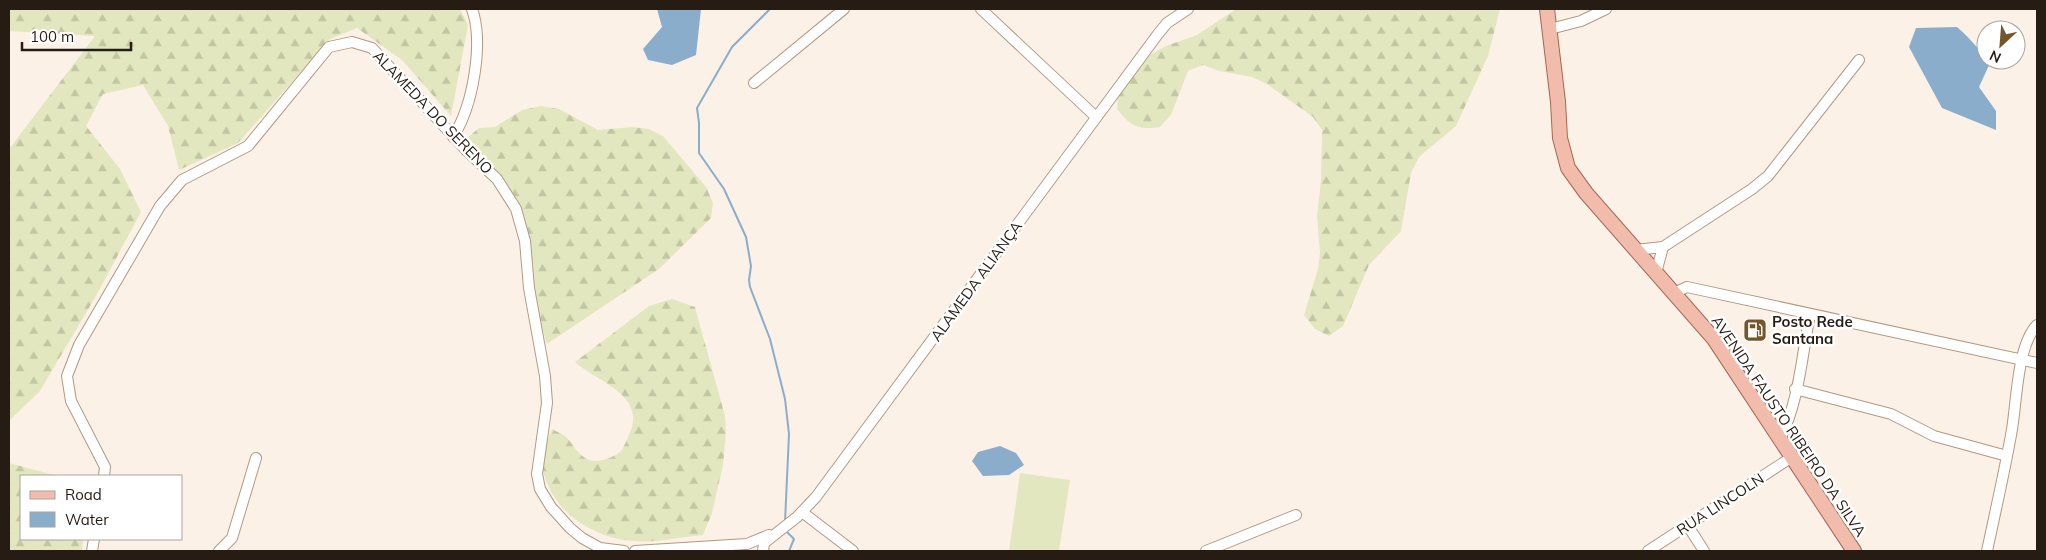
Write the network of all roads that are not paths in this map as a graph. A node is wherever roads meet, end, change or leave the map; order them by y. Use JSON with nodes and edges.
{"nodes":[{"id":1,"x":472,"y":9,"type":"edge"},
{"id":2,"x":844,"y":9,"type":"edge"},
{"id":3,"x":981,"y":9,"type":"edge"},
{"id":4,"x":1188,"y":9,"type":"edge"},
{"id":5,"x":1547,"y":9,"type":"edge"},
{"id":6,"x":1606,"y":9,"type":"edge"},
{"id":7,"x":1550,"y":28,"type":"junction"},
{"id":8,"x":1859,"y":60,"type":"dead end"},
{"id":9,"x":754,"y":83,"type":"dead end"},
{"id":10,"x":1096,"y":118,"type":"junction"},
{"id":11,"x":453,"y":136,"type":"junction"},
{"id":12,"x":1662,"y":247,"type":"junction"},
{"id":13,"x":1635,"y":250,"type":"junction"},
{"id":14,"x":1656,"y":273,"type":"junction"},
{"id":15,"x":1674,"y":293,"type":"junction"},
{"id":16,"x":1810,"y":314,"type":"junction"},
{"id":17,"x":2037,"y":326,"type":"edge"},
{"id":18,"x":2023,"y":360,"type":"junction"},
{"id":19,"x":2037,"y":363,"type":"edge"},
{"id":20,"x":1795,"y":389,"type":"junction"},
{"id":21,"x":1780,"y":439,"type":"junction"},
{"id":22,"x":2007,"y":456,"type":"junction"},
{"id":23,"x":1792,"y":457,"type":"junction"},
{"id":24,"x":256,"y":458,"type":"dead end"},
{"id":25,"x":104,"y":475,"type":"edge"},
{"id":26,"x":800,"y":514,"type":"junction"},
{"id":27,"x":1296,"y":515,"type":"dead end"},
{"id":28,"x":1688,"y":526,"type":"junction"},
{"id":29,"x":782,"y":530,"type":"junction"},
{"id":30,"x":597,"y":550,"type":"edge"},
{"id":31,"x":219,"y":551,"type":"edge"},
{"id":32,"x":624,"y":551,"type":"edge"},
{"id":33,"x":635,"y":551,"type":"edge"},
{"id":34,"x":763,"y":551,"type":"edge"},
{"id":35,"x":852,"y":551,"type":"edge"},
{"id":36,"x":1206,"y":551,"type":"edge"},
{"id":37,"x":1648,"y":551,"type":"edge"},
{"id":38,"x":1704,"y":551,"type":"edge"},
{"id":39,"x":1854,"y":551,"type":"edge"},
{"id":40,"x":1988,"y":551,"type":"edge"}],
"edges":[{"from":1,"to":11,"type":"street"},
{"from":2,"to":9,"type":"street"},
{"from":3,"to":10,"type":"street"},
{"from":4,"to":10,"type":"street","name":"ALAMEDA ALIANÇA"},
{"from":5,"to":7,"type":"main road","name":"AVENIDA FAUSTO RIBEIRO DA SILVA"},
{"from":6,"to":7,"type":"street"},
{"from":7,"to":13,"type":"main road","name":"AVENIDA FAUSTO RIBEIRO DA SILVA"},
{"from":8,"to":12,"type":"street"},
{"from":10,"to":26,"type":"street","name":"ALAMEDA ALIANÇA"},
{"from":11,"to":25,"type":"street","name":"ALAMEDA DO SERENO"},
{"from":11,"to":30,"type":"street","name":"ALAMEDA DO SERENO"},
{"from":12,"to":13,"type":"street"},
{"from":12,"to":14,"type":"street"},
{"from":13,"to":14,"type":"main road","name":"AVENIDA FAUSTO RIBEIRO DA SILVA"},
{"from":14,"to":15,"type":"main road","name":"AVENIDA FAUSTO RIBEIRO DA SILVA"},
{"from":15,"to":16,"type":"street"},
{"from":15,"to":21,"type":"main road","name":"AVENIDA FAUSTO RIBEIRO DA SILVA"},
{"from":16,"to":18,"type":"street"},
{"from":16,"to":20,"type":"street"},
{"from":17,"to":18,"type":"street"},
{"from":18,"to":19,"type":"street"},
{"from":18,"to":22,"type":"street"},
{"from":20,"to":21,"type":"street"},
{"from":20,"to":22,"type":"street"},
{"from":21,"to":23,"type":"main road","name":"AVENIDA FAUSTO RIBEIRO DA SILVA"},
{"from":22,"to":40,"type":"street"},
{"from":23,"to":28,"type":"street","name":"RUA LINCOLN"},
{"from":23,"to":39,"type":"main road","name":"AVENIDA FAUSTO RIBEIRO DA SILVA"},
{"from":24,"to":31,"type":"street"},
{"from":26,"to":29,"type":"street","name":"ALAMEDA ALIANÇA"},
{"from":26,"to":35,"type":"street"},
{"from":27,"to":36,"type":"street"},
{"from":28,"to":37,"type":"street","name":"RUA LINCOLN"},
{"from":28,"to":38,"type":"street"},
{"from":29,"to":33,"type":"street"},
{"from":29,"to":34,"type":"street","name":"ALAMEDA ALIANÇA"},
{"from":30,"to":32,"type":"street","name":"ALAMEDA DO SERENO"}]}
